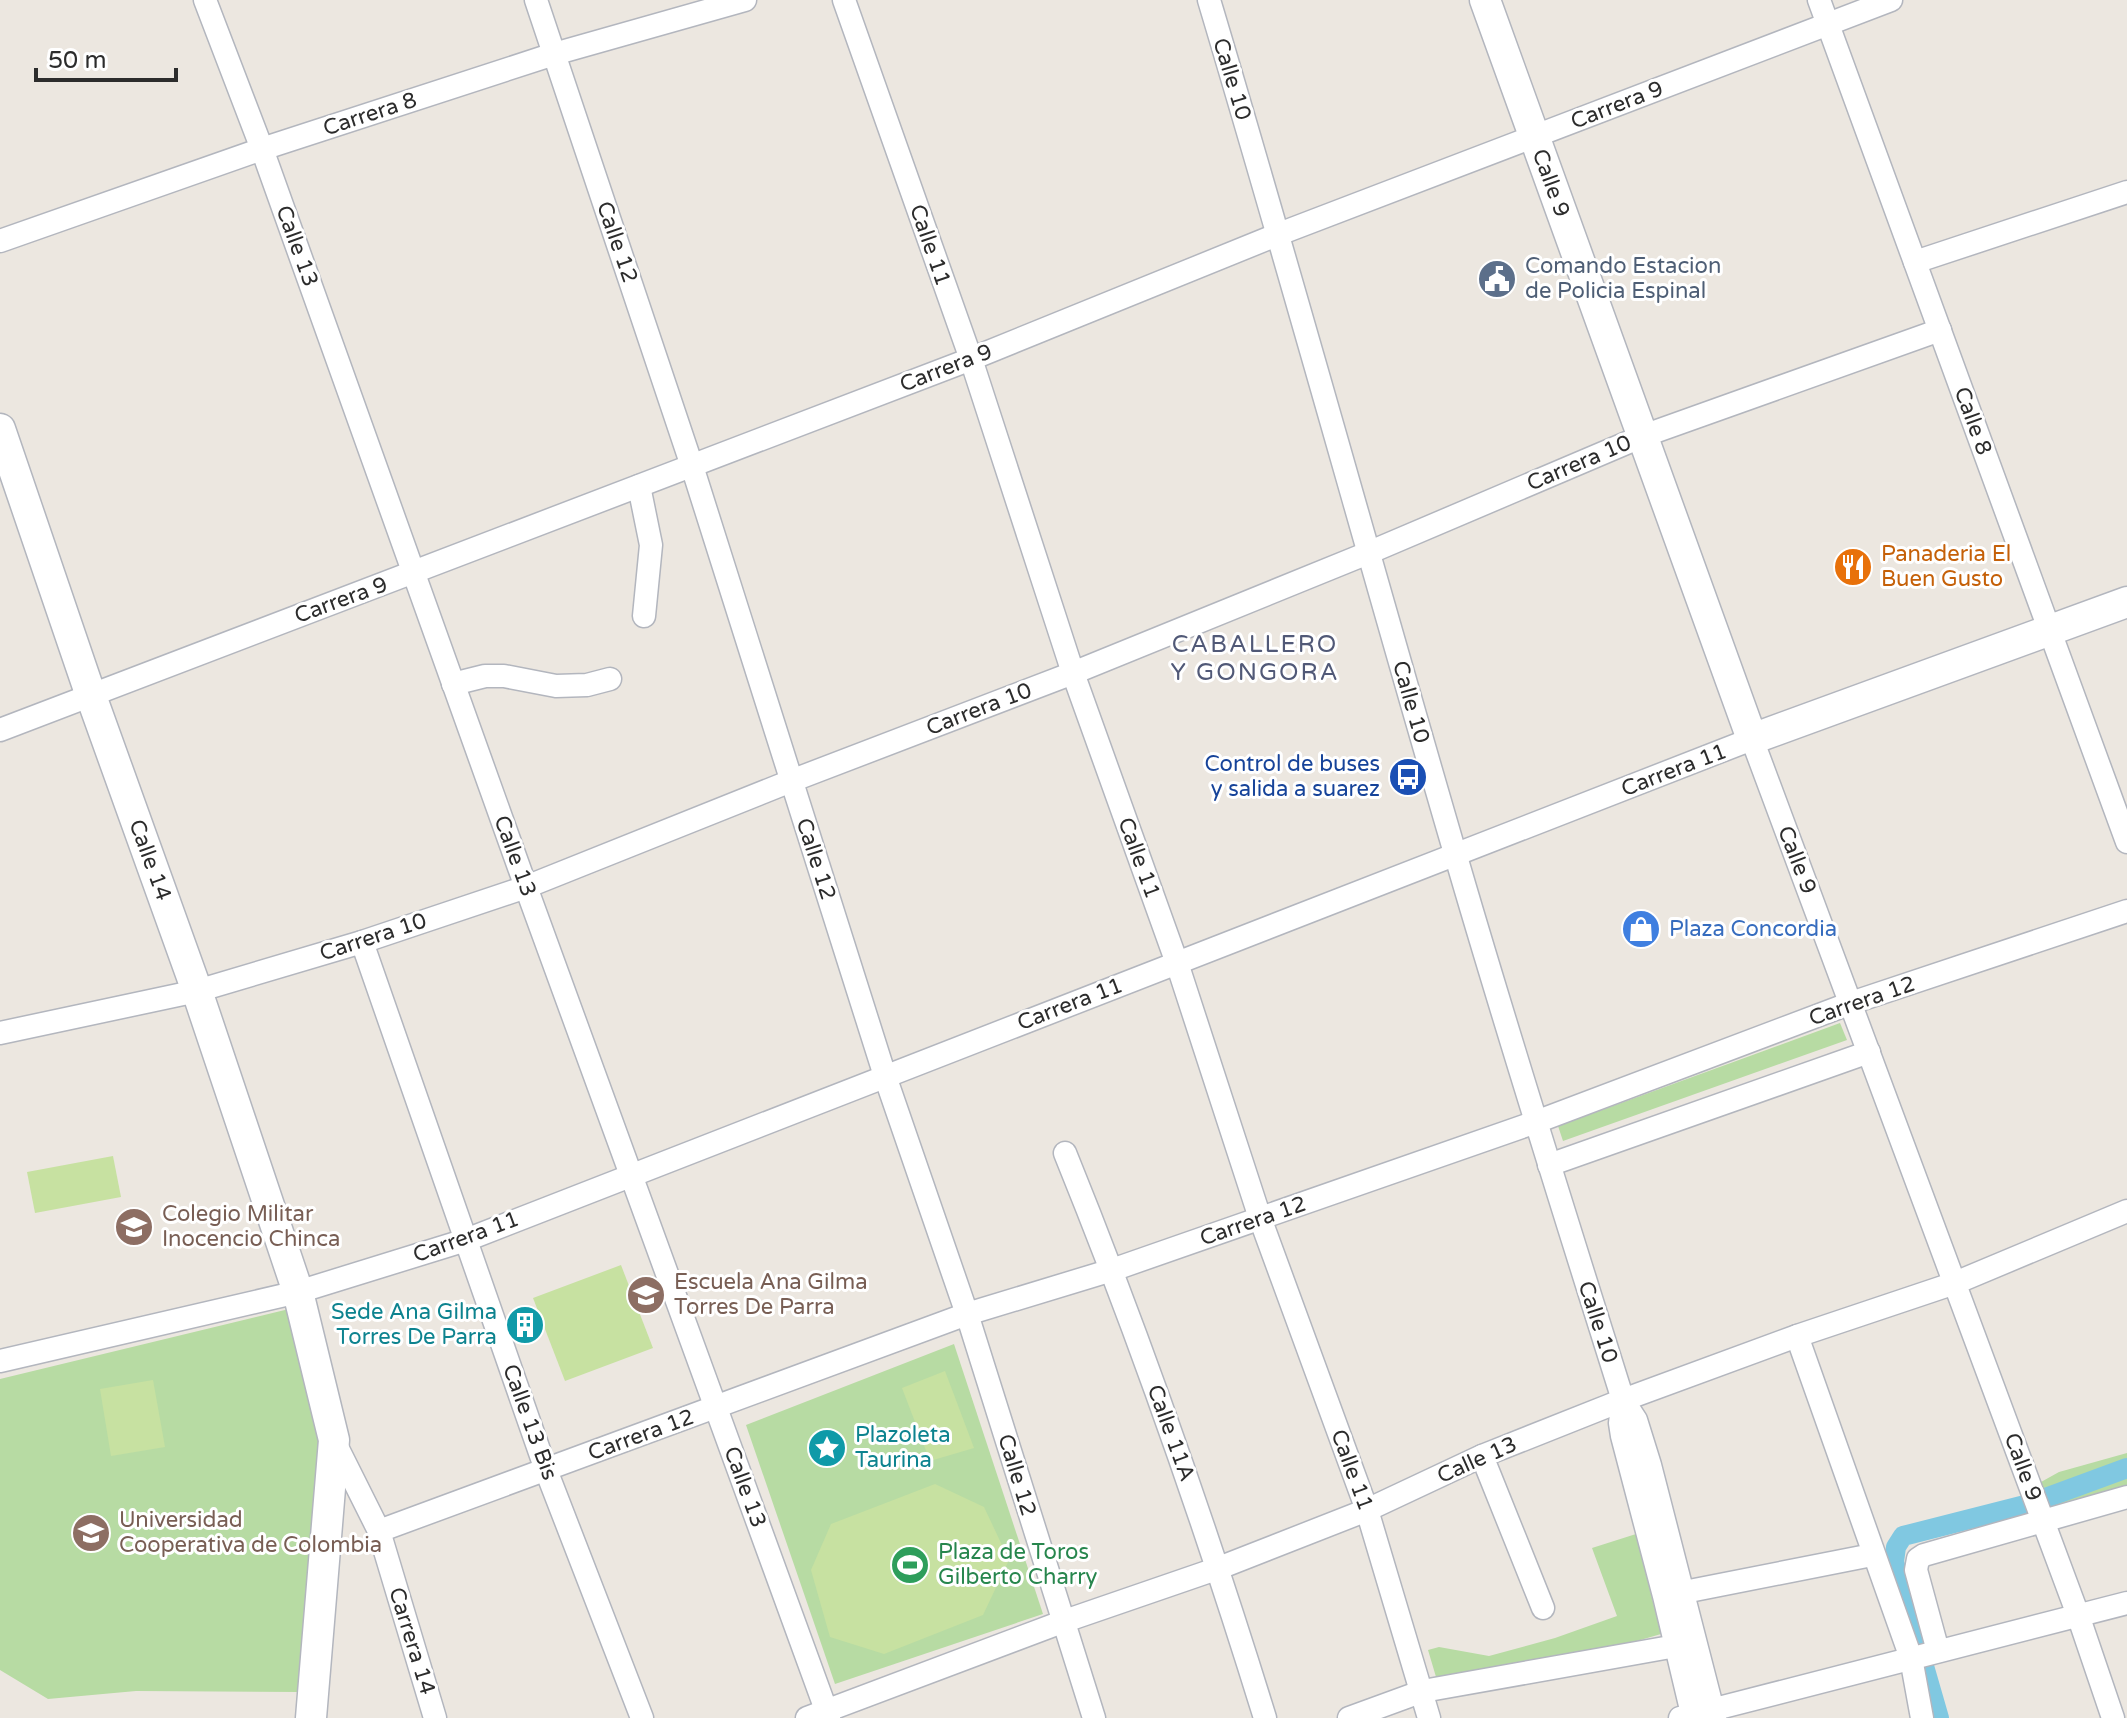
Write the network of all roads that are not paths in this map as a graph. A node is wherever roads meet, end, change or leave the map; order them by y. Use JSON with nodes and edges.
{"nodes":[{"id":1,"x":205,"y":0,"type":"edge"},
{"id":2,"x":536,"y":0,"type":"edge"},
{"id":3,"x":745,"y":0,"type":"edge"},
{"id":4,"x":844,"y":0,"type":"edge"},
{"id":5,"x":1209,"y":0,"type":"edge"},
{"id":6,"x":1485,"y":0,"type":"edge"},
{"id":7,"x":1819,"y":0,"type":"edge"},
{"id":8,"x":1891,"y":0,"type":"edge"},
{"id":9,"x":1828,"y":24,"type":"junction"},
{"id":10,"x":554,"y":54,"type":"junction"},
{"id":11,"x":1534,"y":137,"type":"junction"},
{"id":12,"x":262,"y":149,"type":"junction"},
{"id":13,"x":2127,"y":192,"type":"edge"},
{"id":14,"x":1279,"y":234,"type":"junction"},
{"id":15,"x":0,"y":241,"type":"edge"},
{"id":16,"x":1915,"y":262,"type":"junction"},
{"id":17,"x":1940,"y":330,"type":"junction"},
{"id":18,"x":971,"y":359,"type":"junction"},
{"id":19,"x":0,"y":429,"type":"edge"},
{"id":20,"x":1643,"y":436,"type":"junction"},
{"id":21,"x":692,"y":466,"type":"junction"},
{"id":22,"x":639,"y":486,"type":"junction"},
{"id":23,"x":1368,"y":553,"type":"junction"},
{"id":24,"x":414,"y":573,"type":"junction"},
{"id":25,"x":2127,"y":602,"type":"edge"},
{"id":26,"x":644,"y":616,"type":"dead end"},
{"id":27,"x":2050,"y":630,"type":"junction"},
{"id":28,"x":1073,"y":673,"type":"junction"},
{"id":29,"x":610,"y":679,"type":"dead end"},
{"id":30,"x":453,"y":684,"type":"junction"},
{"id":31,"x":90,"y":693,"type":"junction"},
{"id":32,"x":0,"y":730,"type":"edge"},
{"id":33,"x":1752,"y":739,"type":"junction"},
{"id":34,"x":791,"y":781,"type":"junction"},
{"id":35,"x":2127,"y":842,"type":"edge"},
{"id":36,"x":1456,"y":856,"type":"junction"},
{"id":37,"x":526,"y":887,"type":"junction"},
{"id":38,"x":2127,"y":911,"type":"edge"},
{"id":39,"x":362,"y":942,"type":"junction"},
{"id":40,"x":1177,"y":963,"type":"junction"},
{"id":41,"x":197,"y":991,"type":"junction"},
{"id":42,"x":1851,"y":1003,"type":"junction"},
{"id":43,"x":0,"y":1033,"type":"edge"},
{"id":44,"x":1869,"y":1052,"type":"junction"},
{"id":45,"x":885,"y":1076,"type":"junction"},
{"id":46,"x":1536,"y":1122,"type":"junction"},
{"id":47,"x":1065,"y":1153,"type":"dead end"},
{"id":48,"x":1549,"y":1165,"type":"junction"},
{"id":49,"x":631,"y":1174,"type":"junction"},
{"id":50,"x":2127,"y":1211,"type":"edge"},
{"id":51,"x":1260,"y":1218,"type":"junction"},
{"id":52,"x":466,"y":1240,"type":"junction"},
{"id":53,"x":1112,"y":1270,"type":"junction"},
{"id":54,"x":1955,"y":1283,"type":"junction"},
{"id":55,"x":298,"y":1292,"type":"junction"},
{"id":56,"x":967,"y":1314,"type":"junction"},
{"id":57,"x":1797,"y":1336,"type":"junction"},
{"id":58,"x":0,"y":1361,"type":"edge"},
{"id":59,"x":1623,"y":1400,"type":"junction"},
{"id":60,"x":715,"y":1408,"type":"junction"},
{"id":61,"x":334,"y":1440,"type":"junction"},
{"id":62,"x":1482,"y":1456,"type":"junction"},
{"id":63,"x":546,"y":1470,"type":"junction"},
{"id":64,"x":2127,"y":1497,"type":"edge"},
{"id":65,"x":1367,"y":1510,"type":"junction"},
{"id":66,"x":2041,"y":1518,"type":"junction"},
{"id":67,"x":379,"y":1531,"type":"junction"},
{"id":68,"x":1872,"y":1555,"type":"junction"},
{"id":69,"x":1219,"y":1568,"type":"junction"},
{"id":70,"x":1674,"y":1594,"type":"junction"},
{"id":71,"x":2127,"y":1603,"type":"edge"},
{"id":72,"x":1543,"y":1608,"type":"dead end"},
{"id":73,"x":2078,"y":1615,"type":"junction"},
{"id":74,"x":1062,"y":1622,"type":"junction"},
{"id":75,"x":1676,"y":1646,"type":"junction"},
{"id":76,"x":1938,"y":1651,"type":"junction"},
{"id":77,"x":1911,"y":1658,"type":"junction"},
{"id":78,"x":1423,"y":1691,"type":"junction"},
{"id":79,"x":2127,"y":1715,"type":"edge"},
{"id":80,"x":821,"y":1716,"type":"edge"},
{"id":81,"x":1699,"y":1716,"type":"edge"},
{"id":82,"x":311,"y":1718,"type":"edge"},
{"id":83,"x":435,"y":1718,"type":"edge"},
{"id":84,"x":642,"y":1718,"type":"edge"},
{"id":85,"x":1094,"y":1718,"type":"edge"},
{"id":86,"x":1265,"y":1718,"type":"edge"},
{"id":87,"x":1349,"y":1718,"type":"edge"},
{"id":88,"x":1429,"y":1718,"type":"edge"},
{"id":89,"x":1922,"y":1718,"type":"edge"},
{"id":90,"x":2114,"y":1718,"type":"edge"}],
"edges":[{"from":1,"to":12,"type":"street","name":"Calle 13"},
{"from":2,"to":10,"type":"street","name":"Calle 12"},
{"from":3,"to":10,"type":"street","name":"Carrera 8"},
{"from":4,"to":18,"type":"street","name":"Calle 11"},
{"from":5,"to":14,"type":"street","name":"Calle 10"},
{"from":6,"to":11,"type":"street","name":"Calle 9"},
{"from":7,"to":9,"type":"street","name":"Calle 8"},
{"from":8,"to":9,"type":"street","name":"Carrera 9"},
{"from":9,"to":11,"type":"street","name":"Carrera 9"},
{"from":9,"to":16,"type":"street","name":"Calle 8"},
{"from":10,"to":12,"type":"street","name":"Carrera 8"},
{"from":10,"to":21,"type":"street","name":"Calle 12"},
{"from":11,"to":14,"type":"street","name":"Carrera 9"},
{"from":11,"to":20,"type":"street","name":"Calle 9"},
{"from":12,"to":15,"type":"street","name":"Carrera 8"},
{"from":12,"to":24,"type":"street","name":"Calle 13"},
{"from":13,"to":16,"type":"street"},
{"from":14,"to":18,"type":"street","name":"Carrera 9"},
{"from":14,"to":23,"type":"street","name":"Calle 10"},
{"from":16,"to":17,"type":"street","name":"Calle 8"},
{"from":17,"to":20,"type":"street","name":"Carrera 10"},
{"from":17,"to":27,"type":"street","name":"Calle 8"},
{"from":18,"to":21,"type":"street","name":"Carrera 9"},
{"from":18,"to":28,"type":"street","name":"Calle 11"},
{"from":19,"to":31,"type":"street","name":"Calle 14"},
{"from":20,"to":23,"type":"street","name":"Carrera 10"},
{"from":20,"to":33,"type":"street","name":"Calle 9"},
{"from":21,"to":22,"type":"street","name":"Carrera 9"},
{"from":21,"to":34,"type":"street","name":"Calle 12"},
{"from":22,"to":24,"type":"street","name":"Carrera 9"},
{"from":22,"to":26,"type":"street"},
{"from":23,"to":28,"type":"street","name":"Carrera 10"},
{"from":23,"to":36,"type":"street","name":"Calle 10"},
{"from":24,"to":30,"type":"street","name":"Calle 13"},
{"from":24,"to":31,"type":"street","name":"Carrera 9"},
{"from":25,"to":27,"type":"street","name":"Carrera 11"},
{"from":27,"to":33,"type":"street","name":"Carrera 11"},
{"from":27,"to":35,"type":"street","name":"Calle 8"},
{"from":28,"to":34,"type":"street","name":"Carrera 10"},
{"from":28,"to":40,"type":"street","name":"Calle 11"},
{"from":29,"to":30,"type":"street"},
{"from":30,"to":37,"type":"street","name":"Calle 13"},
{"from":31,"to":32,"type":"street","name":"Carrera 9"},
{"from":31,"to":41,"type":"street","name":"Calle 14"},
{"from":33,"to":36,"type":"street","name":"Carrera 11"},
{"from":33,"to":42,"type":"street","name":"Calle 9"},
{"from":34,"to":37,"type":"street","name":"Carrera 10"},
{"from":34,"to":45,"type":"street","name":"Calle 12"},
{"from":36,"to":40,"type":"street","name":"Carrera 11"},
{"from":36,"to":46,"type":"street","name":"Calle 10"},
{"from":37,"to":39,"type":"street","name":"Carrera 10"},
{"from":37,"to":49,"type":"street","name":"Calle 13"},
{"from":38,"to":42,"type":"street","name":"Carrera 12"},
{"from":39,"to":41,"type":"street","name":"Carrera 10"},
{"from":39,"to":52,"type":"street","name":"Calle 13 Bis"},
{"from":40,"to":45,"type":"street","name":"Carrera 11"},
{"from":40,"to":51,"type":"street","name":"Calle 11"},
{"from":41,"to":43,"type":"street","name":"Carrera 10"},
{"from":41,"to":55,"type":"street","name":"Calle 14"},
{"from":42,"to":44,"type":"street","name":"Calle 9"},
{"from":42,"to":46,"type":"street","name":"Carrera 12"},
{"from":44,"to":48,"type":"street"},
{"from":44,"to":54,"type":"street","name":"Calle 9"},
{"from":45,"to":49,"type":"street","name":"Carrera 11"},
{"from":45,"to":56,"type":"street","name":"Calle 12"},
{"from":46,"to":48,"type":"street","name":"Calle 10"},
{"from":46,"to":51,"type":"street","name":"Carrera 12"},
{"from":47,"to":53,"type":"street","name":"Calle 11A"},
{"from":48,"to":59,"type":"street","name":"Calle 10"},
{"from":49,"to":52,"type":"street","name":"Carrera 11"},
{"from":49,"to":60,"type":"street","name":"Calle 13"},
{"from":50,"to":54,"type":"street","name":"Calle 13"},
{"from":51,"to":53,"type":"street","name":"Carrera 12"},
{"from":51,"to":65,"type":"street","name":"Calle 11"},
{"from":52,"to":55,"type":"street","name":"Carrera 11"},
{"from":52,"to":63,"type":"street","name":"Calle 13 Bis"},
{"from":53,"to":56,"type":"street","name":"Carrera 12"},
{"from":53,"to":69,"type":"street","name":"Calle 11A"},
{"from":54,"to":57,"type":"street","name":"Calle 13"},
{"from":54,"to":66,"type":"street","name":"Calle 9"},
{"from":55,"to":58,"type":"street","name":"Carrera 11"},
{"from":55,"to":61,"type":"street","name":"Carrera 14"},
{"from":56,"to":60,"type":"street","name":"Carrera 12"},
{"from":56,"to":74,"type":"street","name":"Calle 12"},
{"from":57,"to":59,"type":"street","name":"Calle 13"},
{"from":57,"to":68,"type":"street"},
{"from":59,"to":62,"type":"street","name":"Calle 13"},
{"from":59,"to":70,"type":"street","name":"Calle 10"},
{"from":60,"to":63,"type":"street","name":"Carrera 12"},
{"from":60,"to":80,"type":"street","name":"Calle 13"},
{"from":61,"to":67,"type":"street","name":"Carrera 14"},
{"from":61,"to":82,"type":"street"},
{"from":62,"to":65,"type":"street","name":"Calle 13"},
{"from":62,"to":72,"type":"street"},
{"from":63,"to":67,"type":"street","name":"Carrera 12"},
{"from":63,"to":84,"type":"street","name":"Calle 13 Bis"},
{"from":64,"to":66,"type":"street"},
{"from":65,"to":69,"type":"street","name":"Calle 13"},
{"from":65,"to":78,"type":"street","name":"Calle 11"},
{"from":66,"to":73,"type":"street","name":"Calle 9"},
{"from":66,"to":76,"type":"street"},
{"from":67,"to":83,"type":"street","name":"Carrera 14"},
{"from":68,"to":70,"type":"street"},
{"from":68,"to":77,"type":"street"},
{"from":69,"to":74,"type":"street","name":"Calle 13"},
{"from":69,"to":86,"type":"street","name":"Calle 11A"},
{"from":70,"to":75,"type":"street"},
{"from":70,"to":81,"type":"street"},
{"from":71,"to":73,"type":"street"},
{"from":73,"to":76,"type":"street"},
{"from":73,"to":90,"type":"street","name":"Calle 9"},
{"from":74,"to":80,"type":"street","name":"Calle 13"},
{"from":74,"to":85,"type":"street","name":"Calle 12"},
{"from":75,"to":78,"type":"street"},
{"from":75,"to":81,"type":"street"},
{"from":76,"to":77,"type":"street"},
{"from":77,"to":81,"type":"street"},
{"from":77,"to":89,"type":"street"},
{"from":78,"to":87,"type":"street"},
{"from":78,"to":88,"type":"street","name":"Calle 11"},
{"from":79,"to":90,"type":"street"}]}
